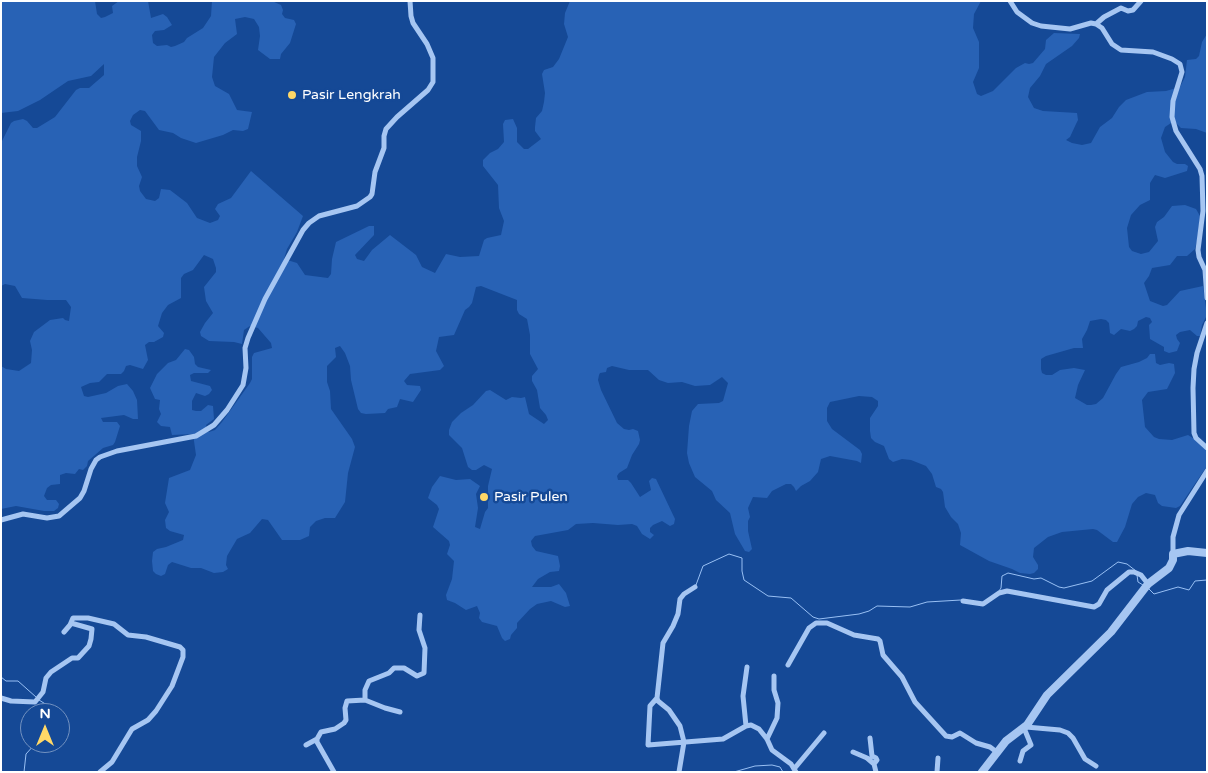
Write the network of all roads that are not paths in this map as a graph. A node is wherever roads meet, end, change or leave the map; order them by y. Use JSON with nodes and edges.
{"nodes":[{"id":1,"x":410,"y":1,"type":"edge"},
{"id":2,"x":1010,"y":1,"type":"edge"},
{"id":3,"x":1140,"y":1,"type":"edge"},
{"id":4,"x":1096,"y":24,"type":"junction"},
{"id":5,"x":1207,"y":298,"type":"edge"},
{"id":6,"x":1207,"y":323,"type":"edge"},
{"id":7,"x":1207,"y":448,"type":"edge"},
{"id":8,"x":1207,"y":471,"type":"edge"},
{"id":9,"x":1,"y":520,"type":"edge"},
{"id":10,"x":1173,"y":554,"type":"junction"},
{"id":11,"x":1207,"y":554,"type":"edge"},
{"id":12,"x":1148,"y":584,"type":"junction"},
{"id":13,"x":695,"y":587,"type":"dead end"},
{"id":14,"x":963,"y":601,"type":"dead end"},
{"id":15,"x":420,"y":616,"type":"dead end"},
{"id":16,"x":71,"y":623,"type":"junction"},
{"id":17,"x":64,"y":632,"type":"dead end"},
{"id":18,"x":788,"y":665,"type":"dead end"},
{"id":19,"x":747,"y":667,"type":"dead end"},
{"id":20,"x":774,"y":676,"type":"dead end"},
{"id":21,"x":1,"y":698,"type":"edge"},
{"id":22,"x":657,"y":698,"type":"junction"},
{"id":23,"x":365,"y":700,"type":"junction"},
{"id":24,"x":400,"y":712,"type":"dead end"},
{"id":25,"x":746,"y":726,"type":"junction"},
{"id":26,"x":1025,"y":727,"type":"junction"},
{"id":27,"x":824,"y":733,"type":"dead end"},
{"id":28,"x":870,"y":738,"type":"dead end"},
{"id":29,"x":317,"y":739,"type":"junction"},
{"id":30,"x":767,"y":740,"type":"junction"},
{"id":31,"x":684,"y":742,"type":"junction"},
{"id":32,"x":306,"y":745,"type":"dead end"},
{"id":33,"x":852,"y":752,"type":"dead end"},
{"id":34,"x":998,"y":753,"type":"junction"},
{"id":35,"x":938,"y":758,"type":"dead end"},
{"id":36,"x":1020,"y":761,"type":"dead end"},
{"id":37,"x":874,"y":764,"type":"junction"},
{"id":38,"x":1096,"y":766,"type":"dead end"},
{"id":39,"x":795,"y":770,"type":"edge"},
{"id":40,"x":100,"y":772,"type":"edge"},
{"id":41,"x":334,"y":772,"type":"edge"},
{"id":42,"x":679,"y":772,"type":"edge"},
{"id":43,"x":876,"y":772,"type":"edge"},
{"id":44,"x":937,"y":772,"type":"edge"},
{"id":45,"x":982,"y":772,"type":"edge"}],
"edges":[{"from":1,"to":9,"type":"street"},
{"from":2,"to":4,"type":"street"},
{"from":3,"to":4,"type":"street"},
{"from":4,"to":5,"type":"street"},
{"from":6,"to":7,"type":"street"},
{"from":8,"to":10,"type":"street"},
{"from":10,"to":11,"type":"street"},
{"from":10,"to":12,"type":"street"},
{"from":12,"to":14,"type":"street"},
{"from":12,"to":26,"type":"street"},
{"from":13,"to":22,"type":"street"},
{"from":15,"to":23,"type":"street"},
{"from":16,"to":17,"type":"street"},
{"from":16,"to":21,"type":"street"},
{"from":16,"to":40,"type":"street"},
{"from":18,"to":34,"type":"street"},
{"from":19,"to":25,"type":"street"},
{"from":20,"to":30,"type":"street"},
{"from":22,"to":31,"type":"street"},
{"from":22,"to":31,"type":"street"},
{"from":23,"to":24,"type":"street"},
{"from":23,"to":29,"type":"street"},
{"from":25,"to":30,"type":"street"},
{"from":25,"to":31,"type":"street"},
{"from":26,"to":34,"type":"street"},
{"from":26,"to":36,"type":"street"},
{"from":26,"to":38,"type":"street"},
{"from":27,"to":39,"type":"street"},
{"from":28,"to":37,"type":"street"},
{"from":29,"to":32,"type":"street"},
{"from":29,"to":41,"type":"street"},
{"from":30,"to":39,"type":"street"},
{"from":31,"to":42,"type":"street"},
{"from":33,"to":37,"type":"street"},
{"from":34,"to":45,"type":"street"},
{"from":35,"to":44,"type":"street"},
{"from":37,"to":43,"type":"street"}]}
